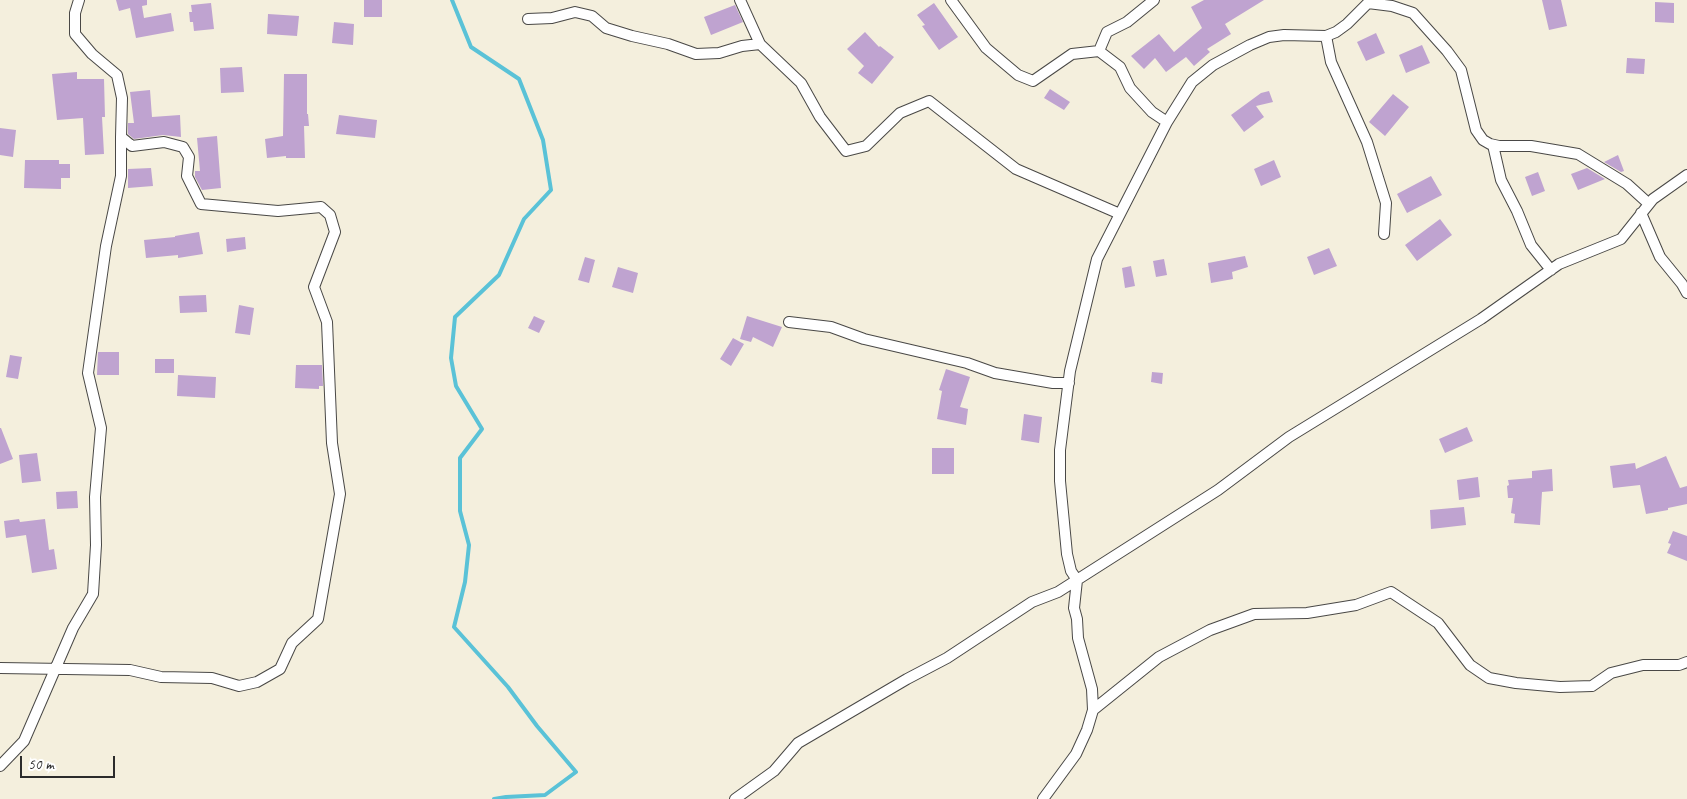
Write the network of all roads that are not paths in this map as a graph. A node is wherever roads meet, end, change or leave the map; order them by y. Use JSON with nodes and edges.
{"nodes":[{"id":1,"x":79,"y":0,"type":"edge"},
{"id":2,"x":740,"y":0,"type":"edge"},
{"id":3,"x":952,"y":0,"type":"edge"},
{"id":4,"x":1154,"y":0,"type":"edge"},
{"id":5,"x":1370,"y":2,"type":"edge"},
{"id":6,"x":528,"y":19,"type":"dead end"},
{"id":7,"x":1326,"y":36,"type":"junction"},
{"id":8,"x":760,"y":44,"type":"junction"},
{"id":9,"x":1099,"y":51,"type":"junction"},
{"id":10,"x":1167,"y":122,"type":"junction"},
{"id":11,"x":121,"y":137,"type":"junction"},
{"id":12,"x":1493,"y":145,"type":"junction"},
{"id":13,"x":1687,"y":175,"type":"edge"},
{"id":14,"x":1649,"y":204,"type":"junction"},
{"id":15,"x":1642,"y":213,"type":"junction"},
{"id":16,"x":1120,"y":214,"type":"junction"},
{"id":17,"x":1384,"y":234,"type":"dead end"},
{"id":18,"x":1551,"y":270,"type":"junction"},
{"id":19,"x":1687,"y":293,"type":"edge"},
{"id":20,"x":789,"y":322,"type":"dead end"},
{"id":21,"x":1068,"y":383,"type":"junction"},
{"id":22,"x":1077,"y":580,"type":"junction"},
{"id":23,"x":1687,"y":662,"type":"edge"},
{"id":24,"x":0,"y":668,"type":"edge"},
{"id":25,"x":56,"y":668,"type":"junction"},
{"id":26,"x":1093,"y":710,"type":"junction"},
{"id":27,"x":0,"y":766,"type":"edge"},
{"id":28,"x":735,"y":799,"type":"edge"},
{"id":29,"x":1043,"y":799,"type":"edge"}],
"edges":[{"from":1,"to":11,"type":"street"},
{"from":2,"to":8,"type":"street"},
{"from":3,"to":9,"type":"street"},
{"from":4,"to":9,"type":"street"},
{"from":5,"to":7,"type":"street"},
{"from":5,"to":12,"type":"street"},
{"from":6,"to":8,"type":"street"},
{"from":7,"to":10,"type":"street"},
{"from":7,"to":17,"type":"street"},
{"from":8,"to":16,"type":"street"},
{"from":9,"to":10,"type":"street"},
{"from":10,"to":16,"type":"street"},
{"from":11,"to":25,"type":"street"},
{"from":11,"to":25,"type":"street"},
{"from":12,"to":14,"type":"street"},
{"from":12,"to":18,"type":"street"},
{"from":13,"to":14,"type":"street"},
{"from":14,"to":15,"type":"street"},
{"from":15,"to":18,"type":"street"},
{"from":15,"to":19,"type":"street"},
{"from":16,"to":21,"type":"street"},
{"from":18,"to":22,"type":"street"},
{"from":20,"to":21,"type":"street"},
{"from":21,"to":22,"type":"street"},
{"from":22,"to":26,"type":"street"},
{"from":22,"to":28,"type":"street"},
{"from":23,"to":26,"type":"street"},
{"from":24,"to":25,"type":"street"},
{"from":25,"to":27,"type":"street"},
{"from":26,"to":29,"type":"street"}]}
